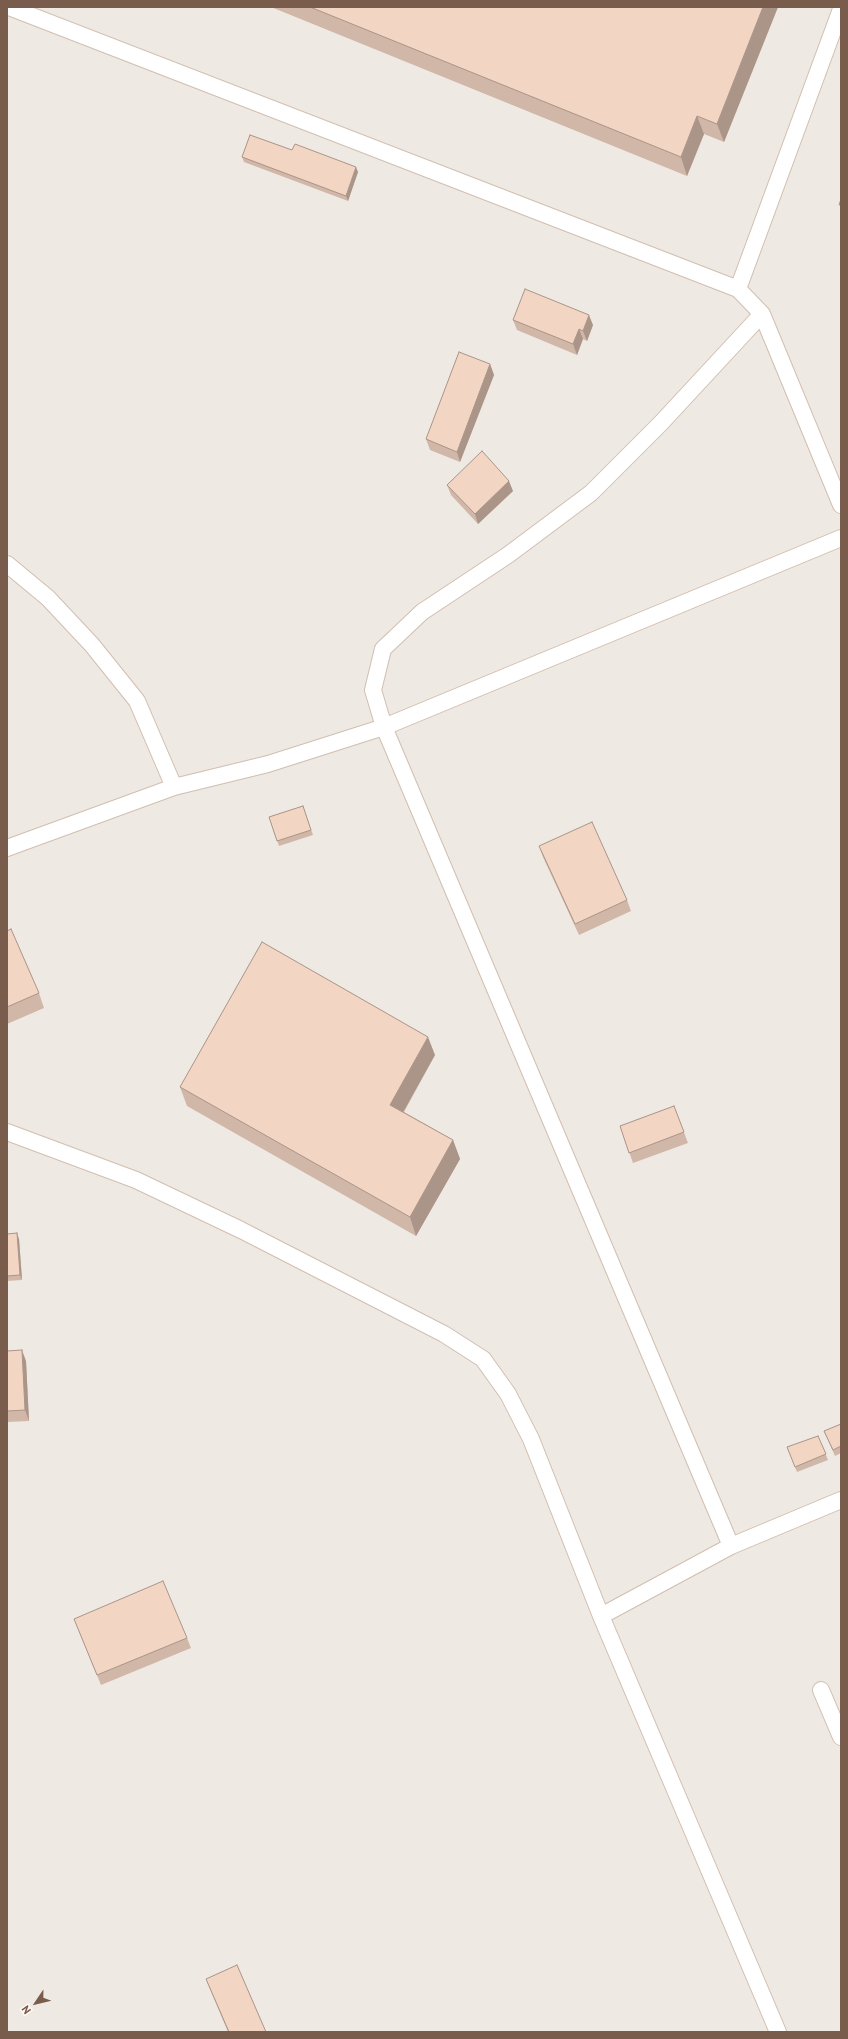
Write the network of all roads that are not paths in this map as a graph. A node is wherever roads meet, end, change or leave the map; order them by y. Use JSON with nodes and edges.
{"nodes":[{"id":1,"x":9,"y":7,"type":"edge"},
{"id":2,"x":841,"y":9,"type":"edge"},
{"id":3,"x":738,"y":289,"type":"junction"},
{"id":4,"x":762,"y":314,"type":"junction"},
{"id":5,"x":841,"y":506,"type":"edge"},
{"id":6,"x":841,"y":538,"type":"edge"},
{"id":7,"x":7,"y":564,"type":"edge"},
{"id":8,"x":384,"y":727,"type":"junction"},
{"id":9,"x":174,"y":787,"type":"junction"},
{"id":10,"x":7,"y":848,"type":"edge"},
{"id":11,"x":7,"y":1132,"type":"edge"},
{"id":12,"x":841,"y":1500,"type":"edge"},
{"id":13,"x":731,"y":1546,"type":"junction"},
{"id":14,"x":602,"y":1616,"type":"junction"},
{"id":15,"x":821,"y":1690,"type":"dead end"},
{"id":16,"x":841,"y":1737,"type":"edge"},
{"id":17,"x":778,"y":2032,"type":"edge"}],
"edges":[{"from":1,"to":3,"type":"lane"},
{"from":2,"to":3,"type":"lane"},
{"from":3,"to":4,"type":"lane"},
{"from":4,"to":5,"type":"lane"},
{"from":4,"to":8,"type":"lane"},
{"from":6,"to":8,"type":"lane"},
{"from":7,"to":9,"type":"lane"},
{"from":8,"to":9,"type":"lane"},
{"from":8,"to":13,"type":"lane"},
{"from":9,"to":10,"type":"lane"},
{"from":11,"to":14,"type":"lane"},
{"from":12,"to":13,"type":"lane"},
{"from":13,"to":14,"type":"lane"},
{"from":14,"to":17,"type":"lane"},
{"from":15,"to":16,"type":"lane"}]}
